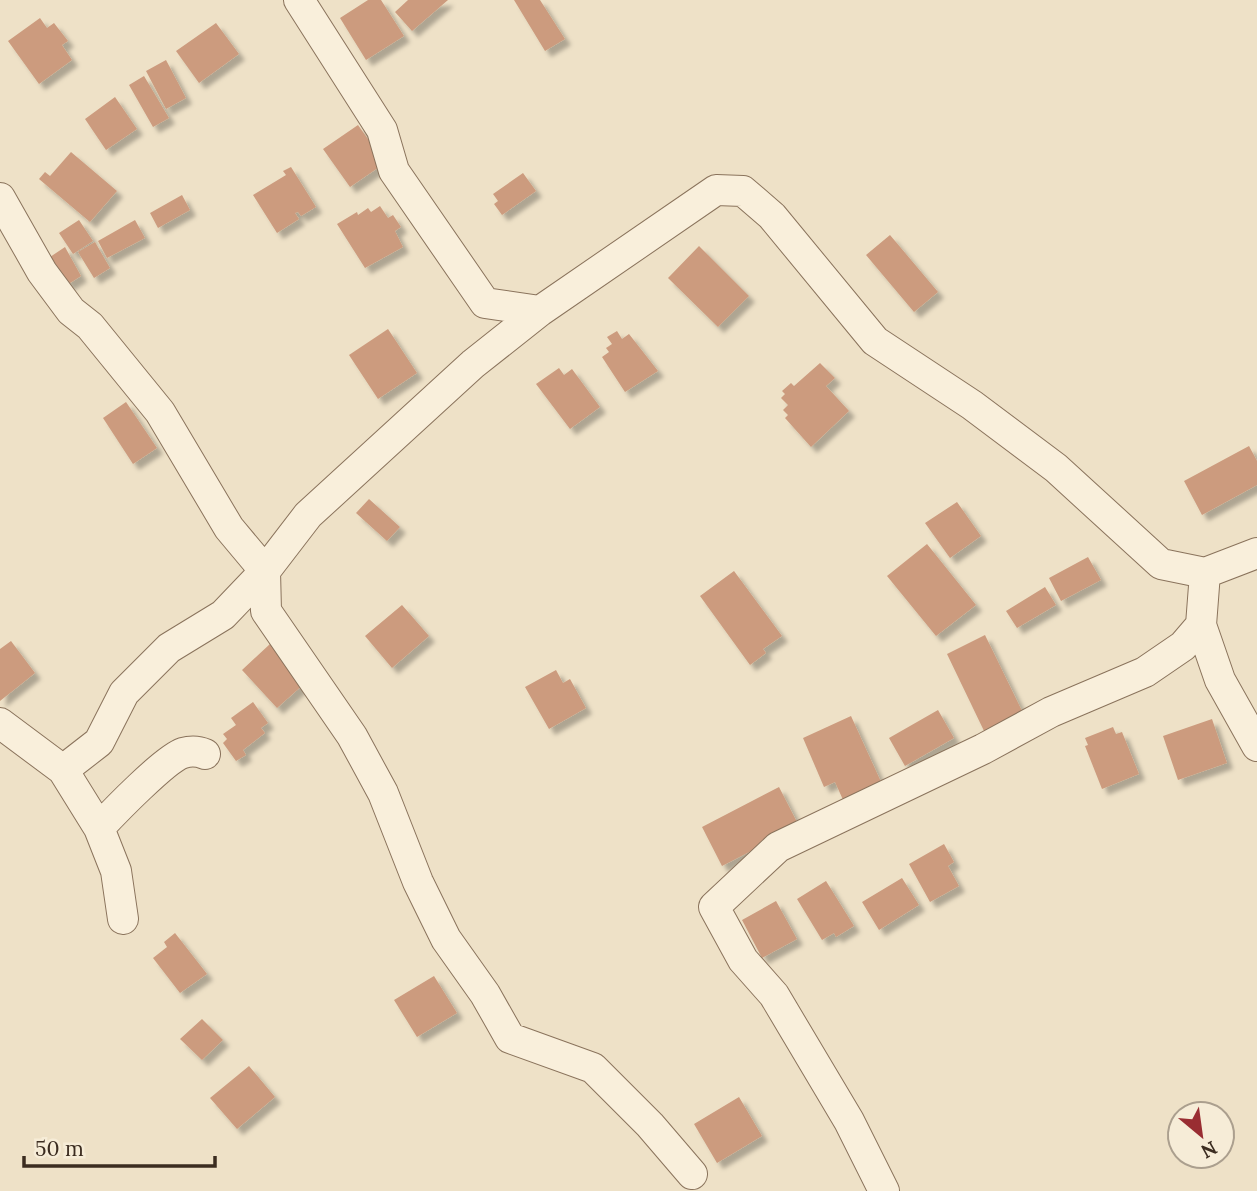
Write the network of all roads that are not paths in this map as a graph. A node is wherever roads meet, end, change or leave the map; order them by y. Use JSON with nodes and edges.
{"nodes":[{"id":1,"x":299,"y":0,"type":"edge"},
{"id":2,"x":0,"y":198,"type":"edge"},
{"id":3,"x":540,"y":311,"type":"junction"},
{"id":4,"x":1257,"y":553,"type":"edge"},
{"id":5,"x":265,"y":571,"type":"junction"},
{"id":6,"x":1205,"y":573,"type":"junction"},
{"id":7,"x":1201,"y":625,"type":"junction"},
{"id":8,"x":0,"y":723,"type":"edge"},
{"id":9,"x":1257,"y":746,"type":"edge"},
{"id":10,"x":205,"y":754,"type":"dead end"},
{"id":11,"x":62,"y":770,"type":"junction"},
{"id":12,"x":99,"y":828,"type":"junction"},
{"id":13,"x":123,"y":919,"type":"dead end"},
{"id":14,"x":692,"y":1174,"type":"dead end"},
{"id":15,"x":884,"y":1191,"type":"edge"}],
"edges":[{"from":1,"to":3,"type":"street"},
{"from":2,"to":5,"type":"street"},
{"from":3,"to":5,"type":"street"},
{"from":3,"to":6,"type":"street"},
{"from":4,"to":6,"type":"street"},
{"from":5,"to":11,"type":"street"},
{"from":5,"to":14,"type":"street"},
{"from":6,"to":7,"type":"street"},
{"from":7,"to":9,"type":"street"},
{"from":7,"to":15,"type":"street"},
{"from":8,"to":11,"type":"street"},
{"from":10,"to":12,"type":"street"},
{"from":11,"to":12,"type":"street"},
{"from":12,"to":13,"type":"street"}]}
